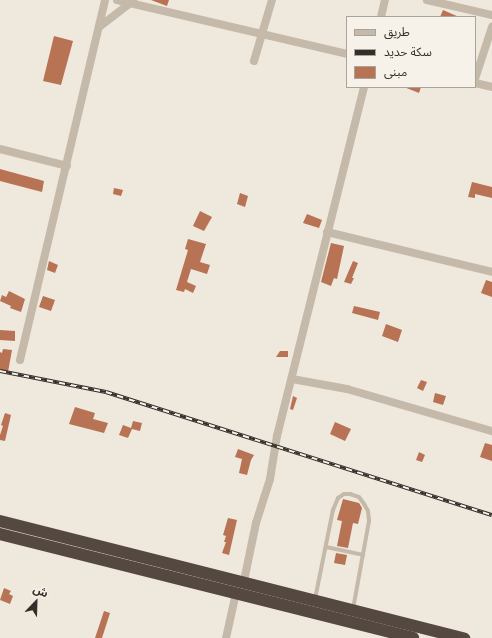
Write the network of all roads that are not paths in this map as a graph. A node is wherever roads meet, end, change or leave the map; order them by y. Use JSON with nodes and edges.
{"nodes":[{"id":1,"x":105,"y":0,"type":"edge"},
{"id":2,"x":117,"y":0,"type":"edge"},
{"id":3,"x":272,"y":0,"type":"edge"},
{"id":4,"x":385,"y":0,"type":"edge"},
{"id":5,"x":427,"y":0,"type":"edge"},
{"id":6,"x":132,"y":2,"type":"edge"},
{"id":7,"x":492,"y":15,"type":"edge"},
{"id":8,"x":381,"y":16,"type":"edge"},
{"id":9,"x":99,"y":27,"type":"junction"},
{"id":10,"x":492,"y":27,"type":"edge"},
{"id":11,"x":263,"y":34,"type":"junction"},
{"id":12,"x":346,"y":54,"type":"edge"},
{"id":13,"x":254,"y":61,"type":"dead end"},
{"id":14,"x":476,"y":76,"type":"edge"},
{"id":15,"x":476,"y":83,"type":"edge"},
{"id":16,"x":492,"y":87,"type":"edge"},
{"id":17,"x":364,"y":88,"type":"edge"},
{"id":18,"x":0,"y":149,"type":"edge"},
{"id":19,"x":67,"y":166,"type":"junction"},
{"id":20,"x":327,"y":232,"type":"junction"},
{"id":21,"x":492,"y":272,"type":"edge"},
{"id":22,"x":20,"y":360,"type":"dead end"},
{"id":23,"x":292,"y":378,"type":"junction"},
{"id":24,"x":492,"y":431,"type":"edge"},
{"id":25,"x":0,"y":521,"type":"edge"},
{"id":26,"x":0,"y":534,"type":"edge"},
{"id":27,"x":326,"y":547,"type":"junction"},
{"id":28,"x":363,"y":555,"type":"junction"},
{"id":29,"x":245,"y":576,"type":"dead end"},
{"id":30,"x":236,"y":593,"type":"junction"},
{"id":31,"x":315,"y":600,"type":"junction"},
{"id":32,"x":352,"y":610,"type":"junction"},
{"id":33,"x":226,"y":638,"type":"edge"},
{"id":34,"x":413,"y":638,"type":"edge"},
{"id":35,"x":464,"y":638,"type":"edge"}],
"edges":[{"from":1,"to":9,"type":"street"},
{"from":2,"to":6,"type":"street"},
{"from":3,"to":11,"type":"street"},
{"from":4,"to":8,"type":"street"},
{"from":5,"to":7,"type":"street"},
{"from":6,"to":9,"type":"street"},
{"from":6,"to":11,"type":"street"},
{"from":9,"to":19,"type":"street"},
{"from":10,"to":14,"type":"street"},
{"from":11,"to":12,"type":"street"},
{"from":11,"to":13,"type":"street"},
{"from":15,"to":16,"type":"street"},
{"from":17,"to":20,"type":"street"},
{"from":18,"to":19,"type":"street"},
{"from":19,"to":22,"type":"street"},
{"from":20,"to":21,"type":"street"},
{"from":20,"to":23,"type":"street"},
{"from":23,"to":24,"type":"street"},
{"from":23,"to":29,"type":"street"},
{"from":25,"to":31,"type":"highway"},
{"from":26,"to":30,"type":"highway"},
{"from":27,"to":28,"type":"lane"},
{"from":27,"to":28,"type":"lane"},
{"from":27,"to":31,"type":"lane"},
{"from":28,"to":32,"type":"lane"},
{"from":30,"to":33,"type":"street"},
{"from":30,"to":34,"type":"highway"},
{"from":31,"to":32,"type":"highway"},
{"from":32,"to":35,"type":"highway"}]}
